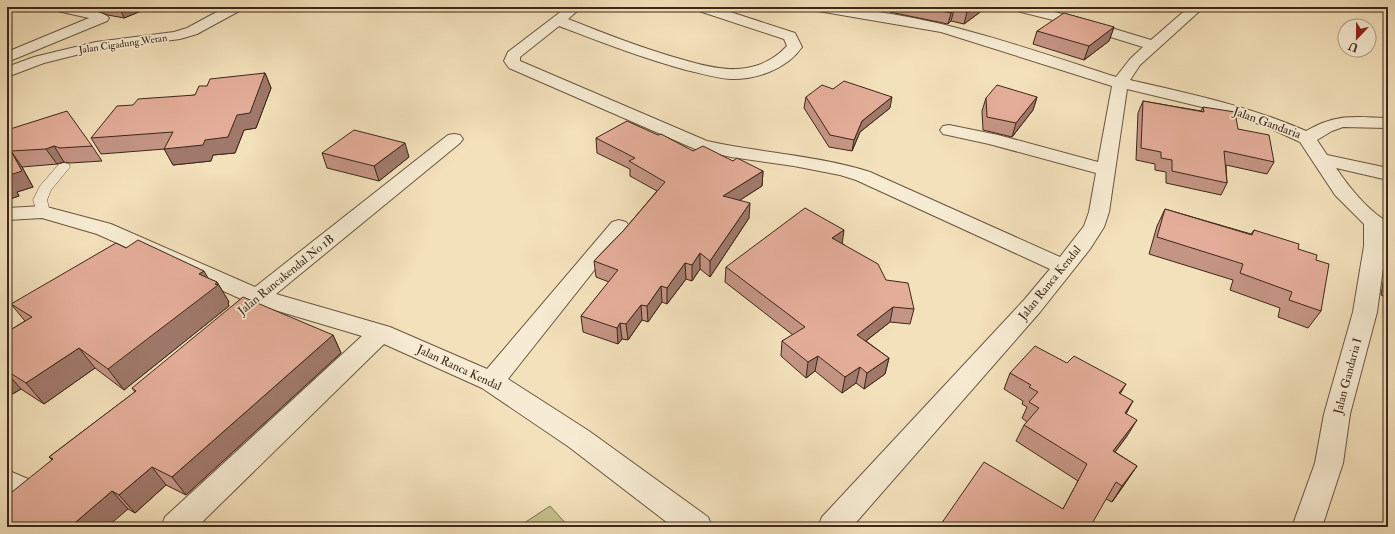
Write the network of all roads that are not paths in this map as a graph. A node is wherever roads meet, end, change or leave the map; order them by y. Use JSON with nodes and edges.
{"nodes":[{"id":1,"x":58,"y":7,"type":"edge"},
{"id":2,"x":108,"y":7,"type":"edge"},
{"id":3,"x":236,"y":7,"type":"edge"},
{"id":4,"x":576,"y":7,"type":"edge"},
{"id":5,"x":701,"y":7,"type":"edge"},
{"id":6,"x":818,"y":7,"type":"edge"},
{"id":7,"x":1018,"y":7,"type":"edge"},
{"id":8,"x":1197,"y":7,"type":"edge"},
{"id":9,"x":91,"y":14,"type":"junction"},
{"id":10,"x":560,"y":21,"type":"junction"},
{"id":11,"x":1153,"y":45,"type":"junction"},
{"id":12,"x":7,"y":57,"type":"edge"},
{"id":13,"x":7,"y":72,"type":"edge"},
{"id":14,"x":1120,"y":83,"type":"junction"},
{"id":15,"x":1388,"y":123,"type":"edge"},
{"id":16,"x":949,"y":130,"type":"dead end"},
{"id":17,"x":1307,"y":138,"type":"junction"},
{"id":18,"x":454,"y":139,"type":"dead end"},
{"id":19,"x":1321,"y":159,"type":"junction"},
{"id":20,"x":64,"y":167,"type":"dead end"},
{"id":21,"x":1105,"y":170,"type":"junction"},
{"id":22,"x":1388,"y":174,"type":"edge"},
{"id":23,"x":43,"y":212,"type":"junction"},
{"id":24,"x":7,"y":214,"type":"edge"},
{"id":25,"x":618,"y":226,"type":"dead end"},
{"id":26,"x":1381,"y":227,"type":"edge"},
{"id":27,"x":1064,"y":267,"type":"junction"},
{"id":28,"x":257,"y":297,"type":"junction"},
{"id":29,"x":233,"y":317,"type":"edge"},
{"id":30,"x":381,"y":333,"type":"junction"},
{"id":31,"x":491,"y":381,"type":"junction"},
{"id":32,"x":176,"y":527,"type":"edge"},
{"id":33,"x":696,"y":527,"type":"edge"},
{"id":34,"x":833,"y":527,"type":"edge"},
{"id":35,"x":1307,"y":527,"type":"edge"}],
"edges":[{"from":1,"to":9,"type":"street"},
{"from":2,"to":9,"type":"street"},
{"from":3,"to":13,"type":"street","name":"Jalan Cigadung Wetan"},
{"from":4,"to":10,"type":"street"},
{"from":5,"to":10,"type":"street"},
{"from":6,"to":14,"type":"street","name":"Jalan Gandaria"},
{"from":7,"to":11,"type":"street"},
{"from":8,"to":11,"type":"street","name":"Jalan Ranca Kendal"},
{"from":9,"to":12,"type":"street"},
{"from":10,"to":27,"type":"street"},
{"from":11,"to":14,"type":"street","name":"Jalan Ranca Kendal"},
{"from":14,"to":17,"type":"street","name":"Jalan Gandaria"},
{"from":14,"to":21,"type":"street","name":"Jalan Ranca Kendal"},
{"from":15,"to":17,"type":"street"},
{"from":16,"to":21,"type":"street"},
{"from":17,"to":19,"type":"street","name":"Jalan Gandaria"},
{"from":18,"to":28,"type":"street","name":"Jalan Rancakendal No 1B"},
{"from":19,"to":22,"type":"street"},
{"from":19,"to":26,"type":"street","name":"Jalan Gandaria"},
{"from":20,"to":23,"type":"lane"},
{"from":21,"to":27,"type":"street","name":"Jalan Ranca Kendal"},
{"from":23,"to":24,"type":"street","name":"Jalan Ranca Kendal"},
{"from":23,"to":28,"type":"street","name":"Jalan Ranca Kendal"},
{"from":25,"to":31,"type":"street"},
{"from":26,"to":35,"type":"street","name":"Jalan Gandaria I"},
{"from":27,"to":34,"type":"street","name":"Jalan Ranca Kendal"},
{"from":28,"to":29,"type":"street","name":"Jalan Rancakendal No 1B"},
{"from":28,"to":30,"type":"street","name":"Jalan Ranca Kendal"},
{"from":30,"to":31,"type":"street","name":"Jalan Ranca Kendal"},
{"from":30,"to":32,"type":"street"},
{"from":31,"to":33,"type":"street","name":"Jalan Ranca Kendal"}]}
